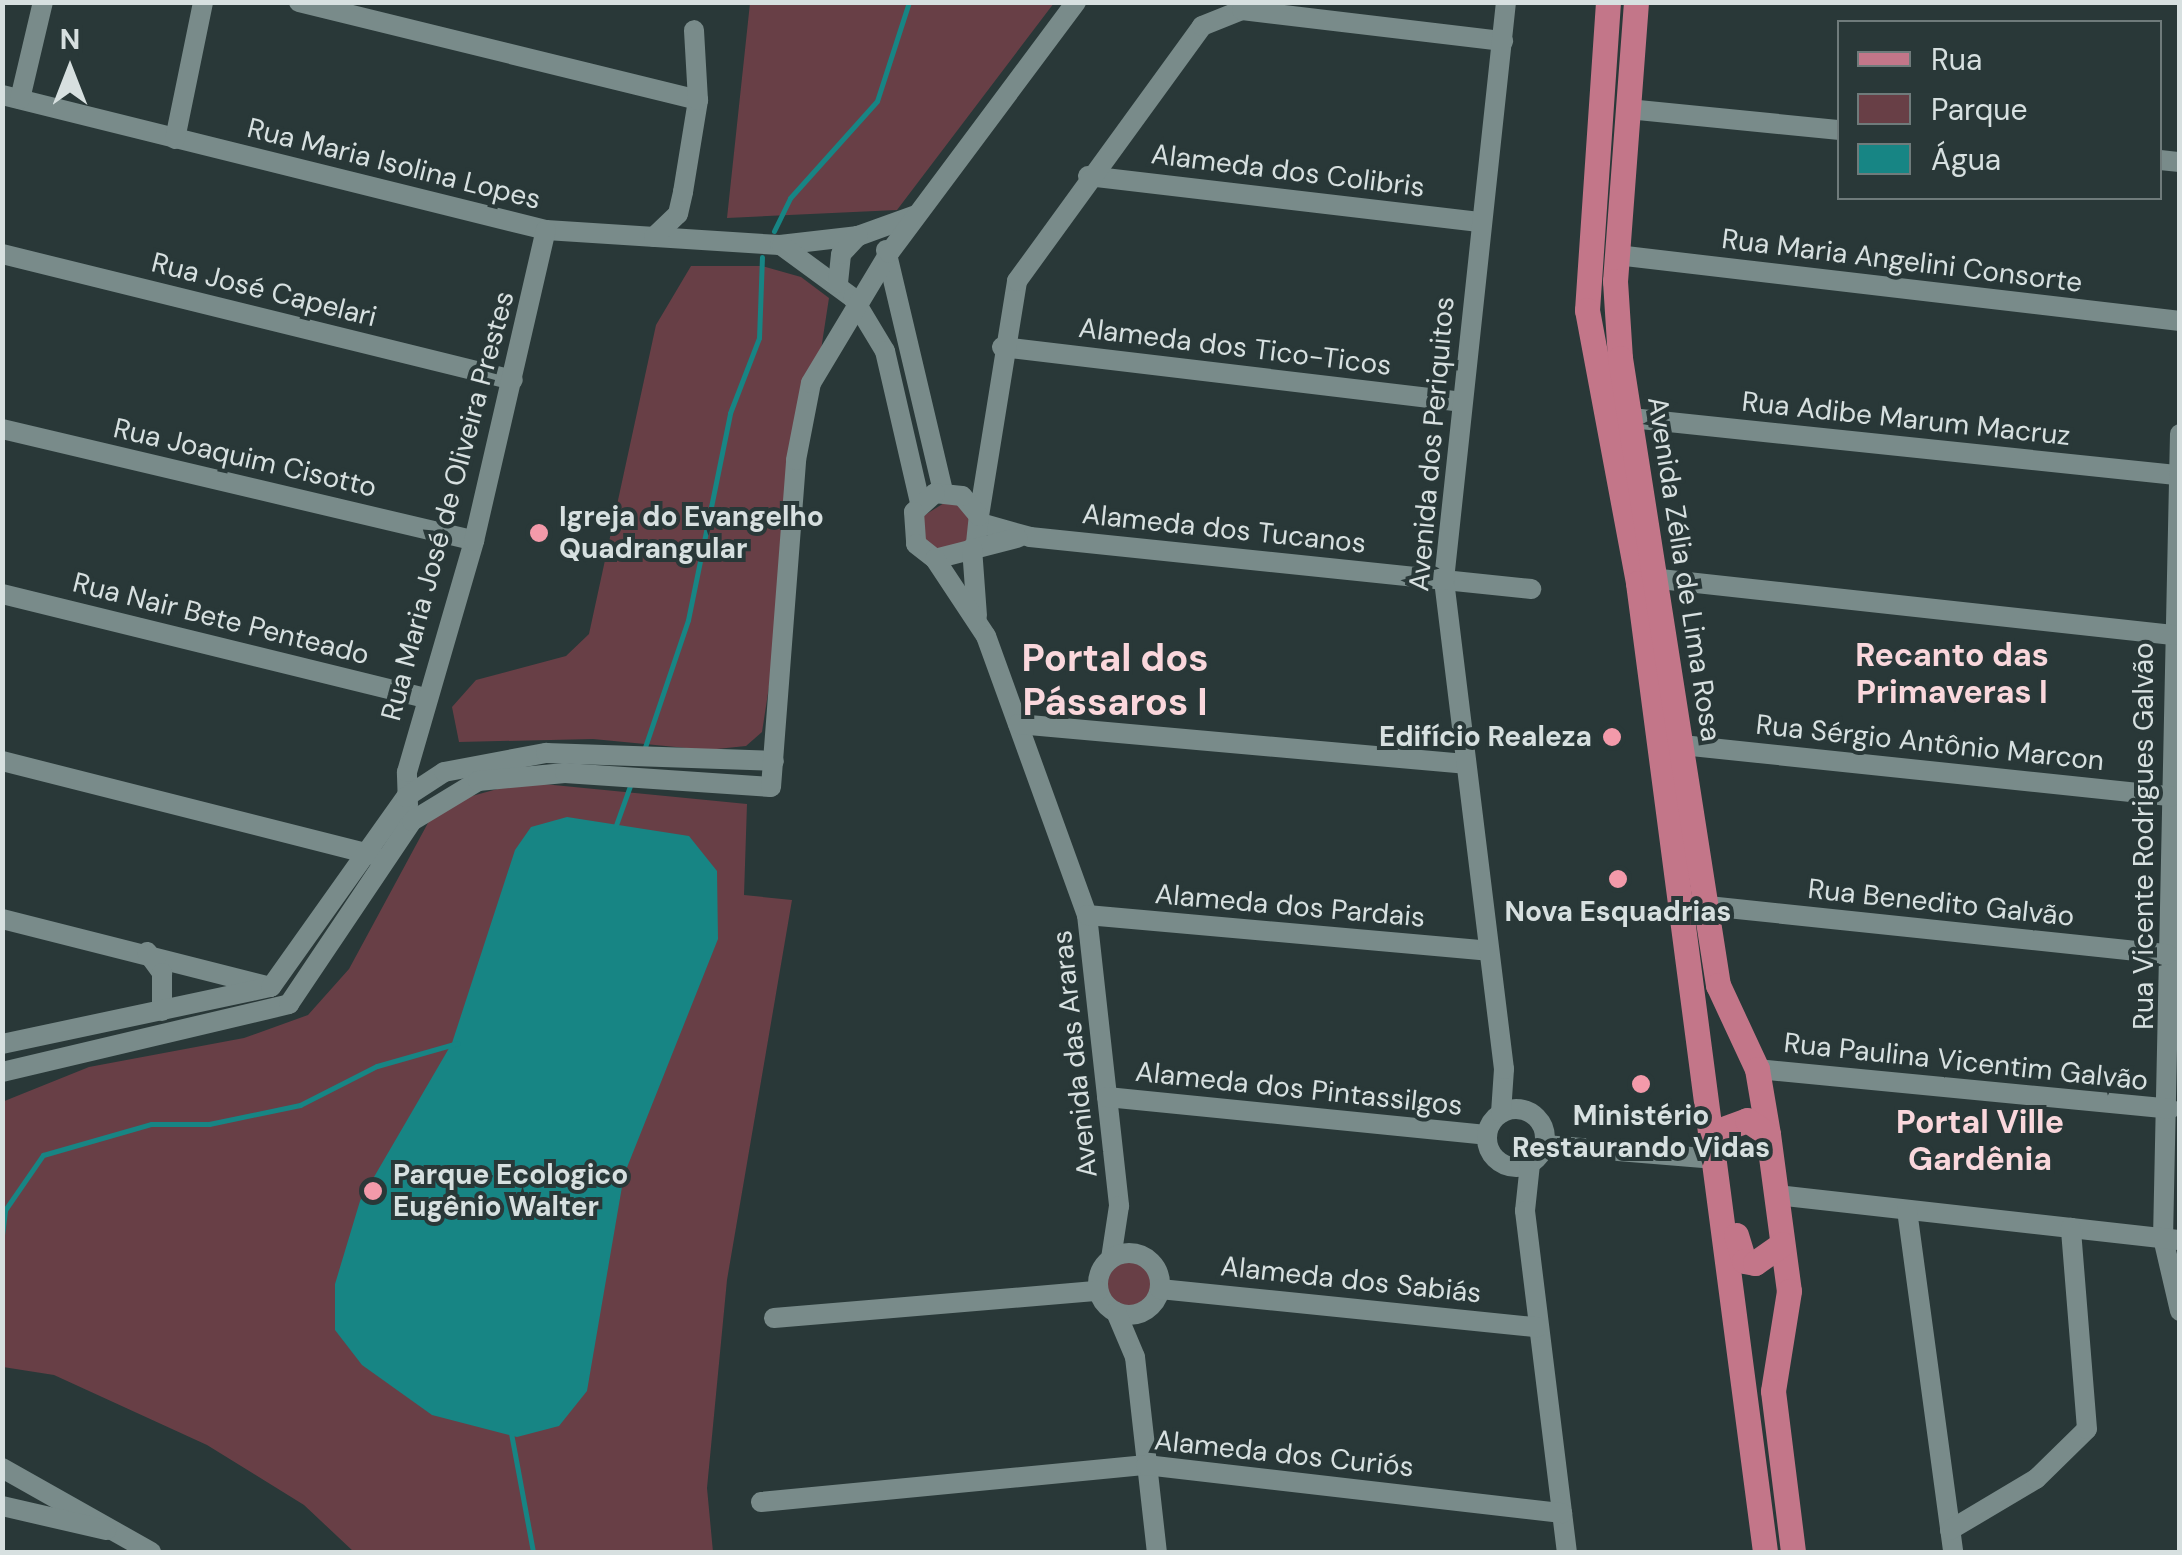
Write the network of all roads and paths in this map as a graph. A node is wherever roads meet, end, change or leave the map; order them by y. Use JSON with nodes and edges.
{"nodes":[{"id":1,"x":44,"y":2,"type":"edge"},
{"id":2,"x":203,"y":2,"type":"edge"},
{"id":3,"x":299,"y":2,"type":"edge"},
{"id":4,"x":1076,"y":2,"type":"edge"},
{"id":5,"x":1506,"y":2,"type":"edge"},
{"id":6,"x":1608,"y":2,"type":"edge"},
{"id":7,"x":1636,"y":2,"type":"edge"},
{"id":8,"x":694,"y":30,"type":"dead end"},
{"id":9,"x":1503,"y":41,"type":"junction"},
{"id":10,"x":11,"y":97,"type":"edge"},
{"id":11,"x":698,"y":100,"type":"junction"},
{"id":12,"x":1628,"y":110,"type":"junction"},
{"id":13,"x":1837,"y":130,"type":"edge"},
{"id":14,"x":175,"y":139,"type":"junction"},
{"id":15,"x":1088,"y":176,"type":"junction"},
{"id":16,"x":918,"y":214,"type":"junction"},
{"id":17,"x":1481,"y":222,"type":"junction"},
{"id":18,"x":546,"y":230,"type":"junction"},
{"id":19,"x":858,"y":236,"type":"junction"},
{"id":20,"x":654,"y":238,"type":"junction"},
{"id":21,"x":780,"y":245,"type":"junction"},
{"id":22,"x":2,"y":254,"type":"edge"},
{"id":23,"x":889,"y":254,"type":"junction"},
{"id":24,"x":1618,"y":255,"type":"junction"},
{"id":25,"x":838,"y":283,"type":"junction"},
{"id":26,"x":857,"y":304,"type":"junction"},
{"id":27,"x":2180,"y":321,"type":"edge"},
{"id":28,"x":1002,"y":347,"type":"junction"},
{"id":29,"x":513,"y":380,"type":"junction"},
{"id":30,"x":924,"y":392,"type":"junction"},
{"id":31,"x":899,"y":398,"type":"junction"},
{"id":32,"x":1460,"y":402,"type":"junction"},
{"id":33,"x":1631,"y":418,"type":"junction"},
{"id":34,"x":2,"y":429,"type":"edge"},
{"id":35,"x":2180,"y":434,"type":"edge"},
{"id":36,"x":989,"y":462,"type":"junction"},
{"id":37,"x":2176,"y":475,"type":"junction"},
{"id":38,"x":953,"y":494,"type":"junction"},
{"id":39,"x":920,"y":503,"type":"junction"},
{"id":40,"x":977,"y":532,"type":"junction"},
{"id":41,"x":474,"y":541,"type":"junction"},
{"id":42,"x":935,"y":559,"type":"junction"},
{"id":43,"x":1660,"y":579,"type":"junction"},
{"id":44,"x":1444,"y":580,"type":"junction"},
{"id":45,"x":1531,"y":589,"type":"dead end"},
{"id":46,"x":2,"y":594,"type":"edge"},
{"id":47,"x":977,"y":616,"type":"junction"},
{"id":48,"x":2173,"y":635,"type":"junction"},
{"id":49,"x":427,"y":698,"type":"junction"},
{"id":50,"x":1018,"y":724,"type":"junction"},
{"id":51,"x":1682,"y":745,"type":"junction"},
{"id":52,"x":2,"y":761,"type":"edge"},
{"id":53,"x":774,"y":761,"type":"junction"},
{"id":54,"x":1465,"y":764,"type":"junction"},
{"id":55,"x":2172,"y":796,"type":"junction"},
{"id":56,"x":406,"y":797,"type":"junction"},
{"id":57,"x":412,"y":821,"type":"junction"},
{"id":58,"x":363,"y":852,"type":"junction"},
{"id":59,"x":384,"y":859,"type":"junction"},
{"id":60,"x":1708,"y":906,"type":"junction"},
{"id":61,"x":1087,"y":915,"type":"junction"},
{"id":62,"x":2,"y":919,"type":"edge"},
{"id":63,"x":1488,"y":951,"type":"junction"},
{"id":64,"x":146,"y":952,"type":"junction"},
{"id":65,"x":2168,"y":954,"type":"junction"},
{"id":66,"x":272,"y":987,"type":"junction"},
{"id":67,"x":162,"y":1010,"type":"junction"},
{"id":68,"x":2,"y":1044,"type":"edge"},
{"id":69,"x":1504,"y":1069,"type":"junction"},
{"id":70,"x":1757,"y":1069,"type":"junction"},
{"id":71,"x":2,"y":1072,"type":"edge"},
{"id":72,"x":1107,"y":1097,"type":"junction"},
{"id":73,"x":2170,"y":1109,"type":"junction"},
{"id":74,"x":1525,"y":1110,"type":"junction"},
{"id":75,"x":1501,"y":1112,"type":"junction"},
{"id":76,"x":1768,"y":1134,"type":"junction"},
{"id":77,"x":1486,"y":1135,"type":"junction"},
{"id":78,"x":1544,"y":1144,"type":"junction"},
{"id":79,"x":1714,"y":1146,"type":"junction"},
{"id":80,"x":1530,"y":1164,"type":"junction"},
{"id":81,"x":1508,"y":1166,"type":"junction"},
{"id":82,"x":1777,"y":1195,"type":"junction"},
{"id":83,"x":1724,"y":1198,"type":"junction"},
{"id":84,"x":1119,"y":1206,"type":"junction"},
{"id":85,"x":1907,"y":1210,"type":"junction"},
{"id":86,"x":1525,"y":1211,"type":"junction"},
{"id":87,"x":2071,"y":1228,"type":"junction"},
{"id":88,"x":2171,"y":1239,"type":"edge"},
{"id":89,"x":1782,"y":1244,"type":"junction"},
{"id":90,"x":1135,"y":1253,"type":"junction"},
{"id":91,"x":1110,"y":1258,"type":"junction"},
{"id":92,"x":1160,"y":1289,"type":"junction"},
{"id":93,"x":1098,"y":1291,"type":"junction"},
{"id":94,"x":2180,"y":1311,"type":"edge"},
{"id":95,"x":1116,"y":1312,"type":"junction"},
{"id":96,"x":1141,"y":1313,"type":"junction"},
{"id":97,"x":774,"y":1318,"type":"dead end"},
{"id":98,"x":1537,"y":1327,"type":"junction"},
{"id":99,"x":1135,"y":1357,"type":"junction"},
{"id":100,"x":1146,"y":1465,"type":"junction"},
{"id":101,"x":2,"y":1468,"type":"edge"},
{"id":102,"x":761,"y":1502,"type":"dead end"},
{"id":103,"x":2,"y":1506,"type":"edge"},
{"id":104,"x":1562,"y":1513,"type":"junction"},
{"id":105,"x":1950,"y":1530,"type":"junction"},
{"id":106,"x":118,"y":1532,"type":"junction"},
{"id":107,"x":151,"y":1552,"type":"edge"},
{"id":108,"x":1157,"y":1552,"type":"edge"},
{"id":109,"x":1567,"y":1552,"type":"edge"},
{"id":110,"x":1764,"y":1552,"type":"edge"},
{"id":111,"x":1793,"y":1552,"type":"edge"},
{"id":112,"x":1954,"y":1552,"type":"edge"}],
"edges":[{"from":1,"to":10,"type":"street"},
{"from":2,"to":14,"type":"street"},
{"from":3,"to":11,"type":"street"},
{"from":4,"to":16,"type":"street"},
{"from":5,"to":9,"type":"street","name":"Avenida dos Periquitos"},
{"from":6,"to":79,"type":"main road","name":"Avenida Zélia de Lima Rosa"},
{"from":7,"to":12,"type":"main road","name":"Avenida Zélia de Lima Rosa"},
{"from":8,"to":11,"type":"street"},
{"from":9,"to":15,"type":"street","name":"Avenida das Araras"},
{"from":9,"to":17,"type":"street","name":"Avenida dos Periquitos"},
{"from":10,"to":14,"type":"street","name":"Rua Maria Isolina Lopes"},
{"from":11,"to":20,"type":"street"},
{"from":12,"to":13,"type":"street"},
{"from":12,"to":24,"type":"main road","name":"Avenida Zélia de Lima Rosa"},
{"from":14,"to":18,"type":"street","name":"Rua Maria Isolina Lopes"},
{"from":15,"to":17,"type":"street","name":"Alameda dos Colibris"},
{"from":15,"to":28,"type":"street","name":"Avenida das Araras"},
{"from":16,"to":19,"type":"street","name":"Rua Maria Isolina Lopes"},
{"from":16,"to":23,"type":"street"},
{"from":17,"to":32,"type":"street","name":"Avenida dos Periquitos"},
{"from":18,"to":20,"type":"street","name":"Rua Maria Isolina Lopes"},
{"from":18,"to":29,"type":"street","name":"Rua Maria José de Oliveira Prestes"},
{"from":19,"to":21,"type":"street","name":"Rua Maria Isolina Lopes"},
{"from":19,"to":23,"type":"street"},
{"from":19,"to":25,"type":"street"},
{"from":20,"to":21,"type":"street","name":"Rua Maria Isolina Lopes"},
{"from":21,"to":25,"type":"street"},
{"from":22,"to":29,"type":"street","name":"Rua José Capelari"},
{"from":23,"to":26,"type":"street"},
{"from":23,"to":30,"type":"street"},
{"from":24,"to":27,"type":"street","name":"Rua Maria Angelini Consorte"},
{"from":24,"to":33,"type":"main road","name":"Avenida Zélia de Lima Rosa"},
{"from":25,"to":26,"type":"street"},
{"from":26,"to":31,"type":"street"},
{"from":26,"to":53,"type":"street"},
{"from":28,"to":32,"type":"street","name":"Alameda dos Tico-Ticos"},
{"from":28,"to":36,"type":"street","name":"Avenida das Araras"},
{"from":29,"to":41,"type":"street","name":"Rua Maria José de Oliveira Prestes"},
{"from":30,"to":31,"type":"street"},
{"from":30,"to":38,"type":"street"},
{"from":31,"to":39,"type":"street"},
{"from":32,"to":44,"type":"street","name":"Avenida dos Periquitos"},
{"from":33,"to":37,"type":"street","name":"Rua Adibe Marum Macruz"},
{"from":33,"to":43,"type":"main road","name":"Avenida Zélia de Lima Rosa"},
{"from":34,"to":41,"type":"street","name":"Rua Joaquim Cisotto"},
{"from":35,"to":37,"type":"street","name":"Rua Vicente Rodrigues Galvão"},
{"from":36,"to":38,"type":"street"},
{"from":36,"to":40,"type":"street","name":"Avenida das Araras"},
{"from":37,"to":48,"type":"street","name":"Rua Vicente Rodrigues Galvão"},
{"from":38,"to":39,"type":"street"},
{"from":38,"to":40,"type":"street"},
{"from":39,"to":42,"type":"street","name":"Avenida das Araras"},
{"from":40,"to":42,"type":"street","name":"Alameda dos Tucanos"},
{"from":40,"to":44,"type":"street","name":"Alameda dos Tucanos"},
{"from":40,"to":47,"type":"street","name":"Avenida das Araras"},
{"from":41,"to":49,"type":"street","name":"Rua Maria José de Oliveira Prestes"},
{"from":42,"to":47,"type":"street","name":"Avenida das Araras"},
{"from":43,"to":48,"type":"street"},
{"from":43,"to":51,"type":"main road","name":"Avenida Zélia de Lima Rosa"},
{"from":44,"to":45,"type":"street","name":"Alameda dos Tucanos"},
{"from":44,"to":54,"type":"street","name":"Avenida dos Periquitos"},
{"from":46,"to":49,"type":"street","name":"Rua Nair Bete Penteado"},
{"from":47,"to":50,"type":"street","name":"Avenida das Araras"},
{"from":48,"to":55,"type":"street","name":"Rua Vicente Rodrigues Galvão"},
{"from":49,"to":56,"type":"street","name":"Rua Maria José de Oliveira Prestes"},
{"from":50,"to":54,"type":"street"},
{"from":50,"to":61,"type":"street","name":"Avenida das Araras"},
{"from":51,"to":55,"type":"street","name":"Rua Sérgio Antônio Marcon"},
{"from":51,"to":60,"type":"main road","name":"Avenida Zélia de Lima Rosa"},
{"from":52,"to":58,"type":"street"},
{"from":53,"to":56,"type":"street","name":"Rua Maria José de Oliveira Prestes"},
{"from":53,"to":57,"type":"street"},
{"from":54,"to":63,"type":"street","name":"Avenida dos Periquitos"},
{"from":55,"to":65,"type":"street","name":"Rua Vicente Rodrigues Galvão"},
{"from":56,"to":57,"type":"street","name":"Rua Maria José de Oliveira Prestes"},
{"from":56,"to":58,"type":"street","name":"Rua Maria José de Oliveira Prestes"},
{"from":57,"to":59,"type":"street"},
{"from":58,"to":59,"type":"street"},
{"from":58,"to":66,"type":"street","name":"Rua Maria José de Oliveira Prestes"},
{"from":59,"to":71,"type":"street"},
{"from":60,"to":65,"type":"street","name":"Rua Benedito Galvão"},
{"from":60,"to":70,"type":"main road","name":"Avenida Zélia de Lima Rosa"},
{"from":61,"to":63,"type":"street","name":"Alameda dos Pardais"},
{"from":61,"to":72,"type":"street","name":"Avenida das Araras"},
{"from":62,"to":64,"type":"street"},
{"from":63,"to":69,"type":"street","name":"Avenida dos Periquitos"},
{"from":64,"to":66,"type":"street"},
{"from":64,"to":67,"type":"street"},
{"from":65,"to":73,"type":"street","name":"Rua Vicente Rodrigues Galvão"},
{"from":66,"to":67,"type":"street"},
{"from":67,"to":68,"type":"street"},
{"from":69,"to":74,"type":"street"},
{"from":69,"to":75,"type":"street"},
{"from":70,"to":73,"type":"street","name":"Rua Paulina Vicentim Galvão"},
{"from":70,"to":76,"type":"main road","name":"Avenida Zélia de Lima Rosa"},
{"from":72,"to":77,"type":"street","name":"Alameda dos Pintassilgos"},
{"from":72,"to":84,"type":"street","name":"Avenida das Araras"},
{"from":73,"to":88,"type":"street","name":"Rua Vicente Rodrigues Galvão"},
{"from":74,"to":75,"type":"street"},
{"from":74,"to":78,"type":"street"},
{"from":75,"to":77,"type":"street"},
{"from":76,"to":79,"type":"main road"},
{"from":76,"to":82,"type":"main road","name":"Avenida Zélia de Lima Rosa"},
{"from":77,"to":81,"type":"street"},
{"from":78,"to":79,"type":"street"},
{"from":78,"to":80,"type":"street"},
{"from":79,"to":83,"type":"main road","name":"Avenida Zélia de Lima Rosa"},
{"from":80,"to":81,"type":"street"},
{"from":80,"to":86,"type":"street"},
{"from":81,"to":86,"type":"street"},
{"from":82,"to":85,"type":"street"},
{"from":82,"to":89,"type":"main road","name":"Avenida Zélia de Lima Rosa"},
{"from":83,"to":89,"type":"main road","name":"Avenida Zélia de Lima Rosa"},
{"from":83,"to":110,"type":"main road","name":"Avenida Zélia de Lima Rosa"},
{"from":84,"to":90,"type":"street"},
{"from":84,"to":91,"type":"street"},
{"from":85,"to":87,"type":"street"},
{"from":85,"to":105,"type":"street"},
{"from":86,"to":98,"type":"street"},
{"from":87,"to":88,"type":"street"},
{"from":87,"to":105,"type":"street"},
{"from":88,"to":94,"type":"street","name":"Rua Vicente Rodrigues Galvão"},
{"from":89,"to":111,"type":"main road","name":"Avenida Zélia de Lima Rosa"},
{"from":90,"to":91,"type":"street"},
{"from":90,"to":92,"type":"street"},
{"from":91,"to":93,"type":"street"},
{"from":92,"to":96,"type":"street"},
{"from":92,"to":98,"type":"street","name":"Alameda dos Sabiás"},
{"from":93,"to":95,"type":"street"},
{"from":93,"to":97,"type":"street"},
{"from":95,"to":96,"type":"street"},
{"from":95,"to":99,"type":"street"},
{"from":96,"to":99,"type":"street"},
{"from":98,"to":104,"type":"street"},
{"from":99,"to":100,"type":"street"},
{"from":100,"to":102,"type":"street","name":"Alameda dos Curiós"},
{"from":100,"to":104,"type":"street","name":"Alameda dos Curiós"},
{"from":100,"to":108,"type":"street"},
{"from":101,"to":106,"type":"street"},
{"from":103,"to":106,"type":"street"},
{"from":104,"to":109,"type":"street"},
{"from":105,"to":112,"type":"street"},
{"from":106,"to":107,"type":"street"}]}
